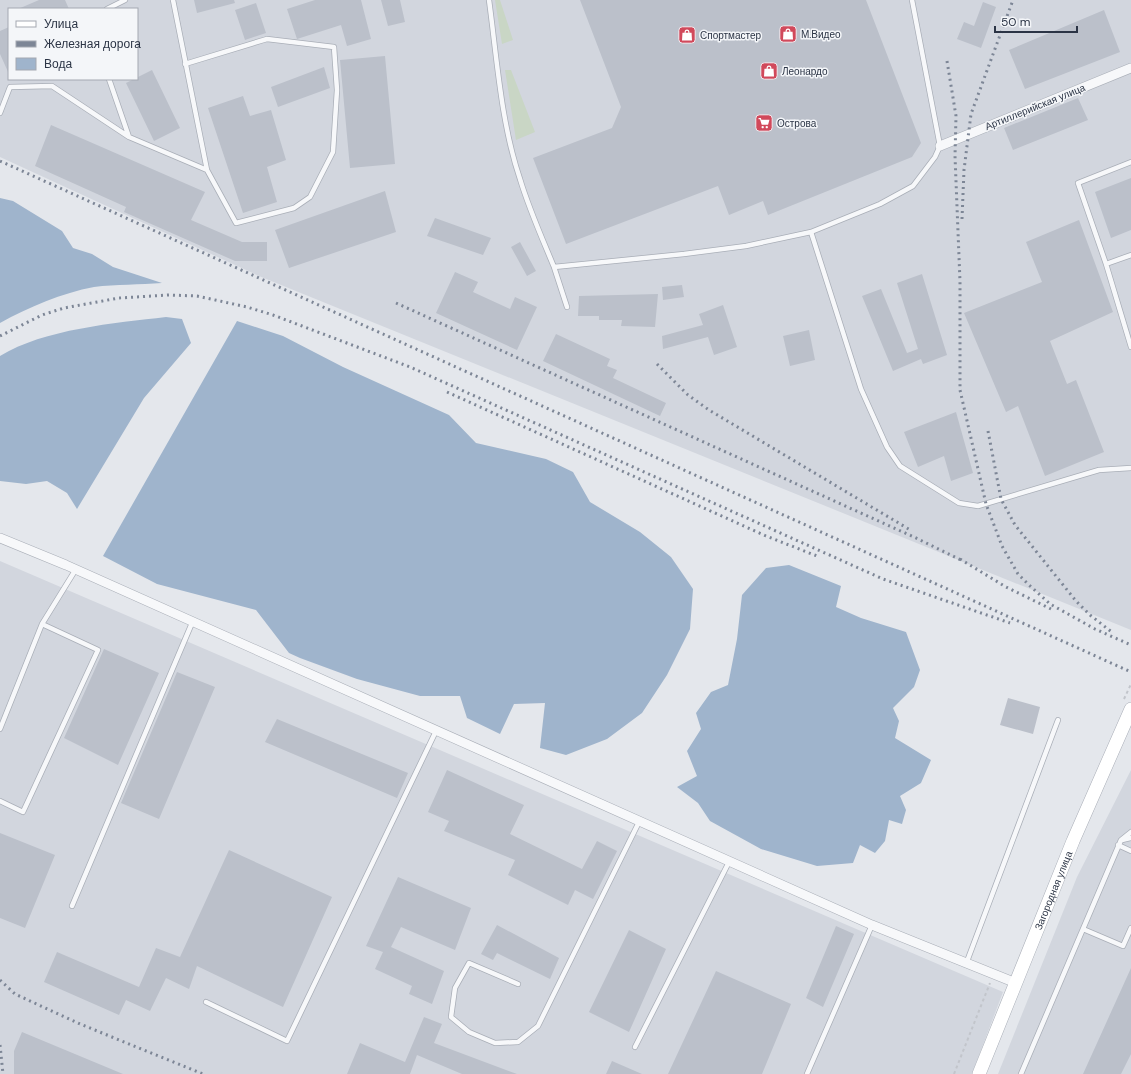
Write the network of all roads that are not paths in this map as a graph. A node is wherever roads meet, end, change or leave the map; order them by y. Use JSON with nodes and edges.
{"nodes":[{"id":1,"x":126,"y":0,"type":"edge"},
{"id":2,"x":173,"y":0,"type":"edge"},
{"id":3,"x":489,"y":0,"type":"edge"},
{"id":4,"x":912,"y":0,"type":"edge"},
{"id":5,"x":109,"y":8,"type":"edge"},
{"id":6,"x":185,"y":64,"type":"junction"},
{"id":7,"x":1131,"y":68,"type":"edge"},
{"id":8,"x":109,"y":80,"type":"edge"},
{"id":9,"x":0,"y":113,"type":"edge"},
{"id":10,"x":128,"y":137,"type":"junction"},
{"id":11,"x":940,"y":146,"type":"junction"},
{"id":12,"x":1131,"y":162,"type":"edge"},
{"id":13,"x":207,"y":170,"type":"junction"},
{"id":14,"x":811,"y":232,"type":"junction"},
{"id":15,"x":1131,"y":255,"type":"edge"},
{"id":16,"x":1106,"y":264,"type":"junction"},
{"id":17,"x":554,"y":267,"type":"junction"},
{"id":18,"x":567,"y":307,"type":"dead end"},
{"id":19,"x":1131,"y":347,"type":"edge"},
{"id":20,"x":1131,"y":468,"type":"edge"},
{"id":21,"x":0,"y":538,"type":"edge"},
{"id":22,"x":76,"y":569,"type":"junction"},
{"id":23,"x":192,"y":623,"type":"junction"},
{"id":24,"x":42,"y":624,"type":"junction"},
{"id":25,"x":1131,"y":709,"type":"edge"},
{"id":26,"x":1058,"y":720,"type":"dead end"},
{"id":27,"x":0,"y":729,"type":"edge"},
{"id":28,"x":436,"y":731,"type":"junction"},
{"id":29,"x":0,"y":801,"type":"edge"},
{"id":30,"x":639,"y":822,"type":"junction"},
{"id":31,"x":1131,"y":832,"type":"edge"},
{"id":32,"x":1131,"y":838,"type":"edge"},
{"id":33,"x":1120,"y":840,"type":"junction"},
{"id":34,"x":1118,"y":846,"type":"junction"},
{"id":35,"x":1131,"y":851,"type":"edge"},
{"id":36,"x":729,"y":862,"type":"junction"},
{"id":37,"x":72,"y":906,"type":"dead end"},
{"id":38,"x":872,"y":925,"type":"junction"},
{"id":39,"x":1131,"y":928,"type":"edge"},
{"id":40,"x":1083,"y":929,"type":"junction"},
{"id":41,"x":966,"y":964,"type":"junction"},
{"id":42,"x":1016,"y":983,"type":"junction"},
{"id":43,"x":518,"y":984,"type":"dead end"},
{"id":44,"x":206,"y":1002,"type":"dead end"},
{"id":45,"x":635,"y":1047,"type":"dead end"},
{"id":46,"x":982,"y":1073,"type":"edge"},
{"id":47,"x":807,"y":1074,"type":"edge"},
{"id":48,"x":1021,"y":1074,"type":"edge"}],
"edges":[{"from":1,"to":5,"type":"lane"},
{"from":2,"to":6,"type":"lane"},
{"from":3,"to":17,"type":"lane"},
{"from":4,"to":11,"type":"lane"},
{"from":6,"to":13,"type":"lane"},
{"from":6,"to":13,"type":"lane"},
{"from":7,"to":11,"type":"street","name":"Артиллерийская улица"},
{"from":8,"to":10,"type":"lane"},
{"from":9,"to":10,"type":"lane"},
{"from":10,"to":13,"type":"lane"},
{"from":11,"to":14,"type":"lane"},
{"from":12,"to":16,"type":"lane"},
{"from":14,"to":17,"type":"lane"},
{"from":14,"to":20,"type":"lane"},
{"from":15,"to":16,"type":"lane"},
{"from":16,"to":19,"type":"lane"},
{"from":17,"to":18,"type":"lane"},
{"from":21,"to":22,"type":"street"},
{"from":22,"to":23,"type":"street"},
{"from":22,"to":24,"type":"lane"},
{"from":23,"to":28,"type":"street"},
{"from":23,"to":37,"type":"lane"},
{"from":24,"to":27,"type":"lane"},
{"from":24,"to":29,"type":"lane"},
{"from":25,"to":42,"type":"main road","name":"Загородная улица"},
{"from":26,"to":41,"type":"lane"},
{"from":28,"to":30,"type":"street"},
{"from":28,"to":44,"type":"lane"},
{"from":30,"to":36,"type":"street"},
{"from":30,"to":43,"type":"lane"},
{"from":31,"to":33,"type":"lane"},
{"from":32,"to":33,"type":"lane"},
{"from":33,"to":34,"type":"lane"},
{"from":34,"to":35,"type":"lane"},
{"from":34,"to":40,"type":"lane"},
{"from":36,"to":38,"type":"street"},
{"from":36,"to":45,"type":"lane"},
{"from":38,"to":41,"type":"street"},
{"from":38,"to":47,"type":"lane"},
{"from":39,"to":40,"type":"lane"},
{"from":40,"to":48,"type":"lane"},
{"from":41,"to":42,"type":"street"},
{"from":42,"to":46,"type":"main road","name":"Загородная улица"}]}
